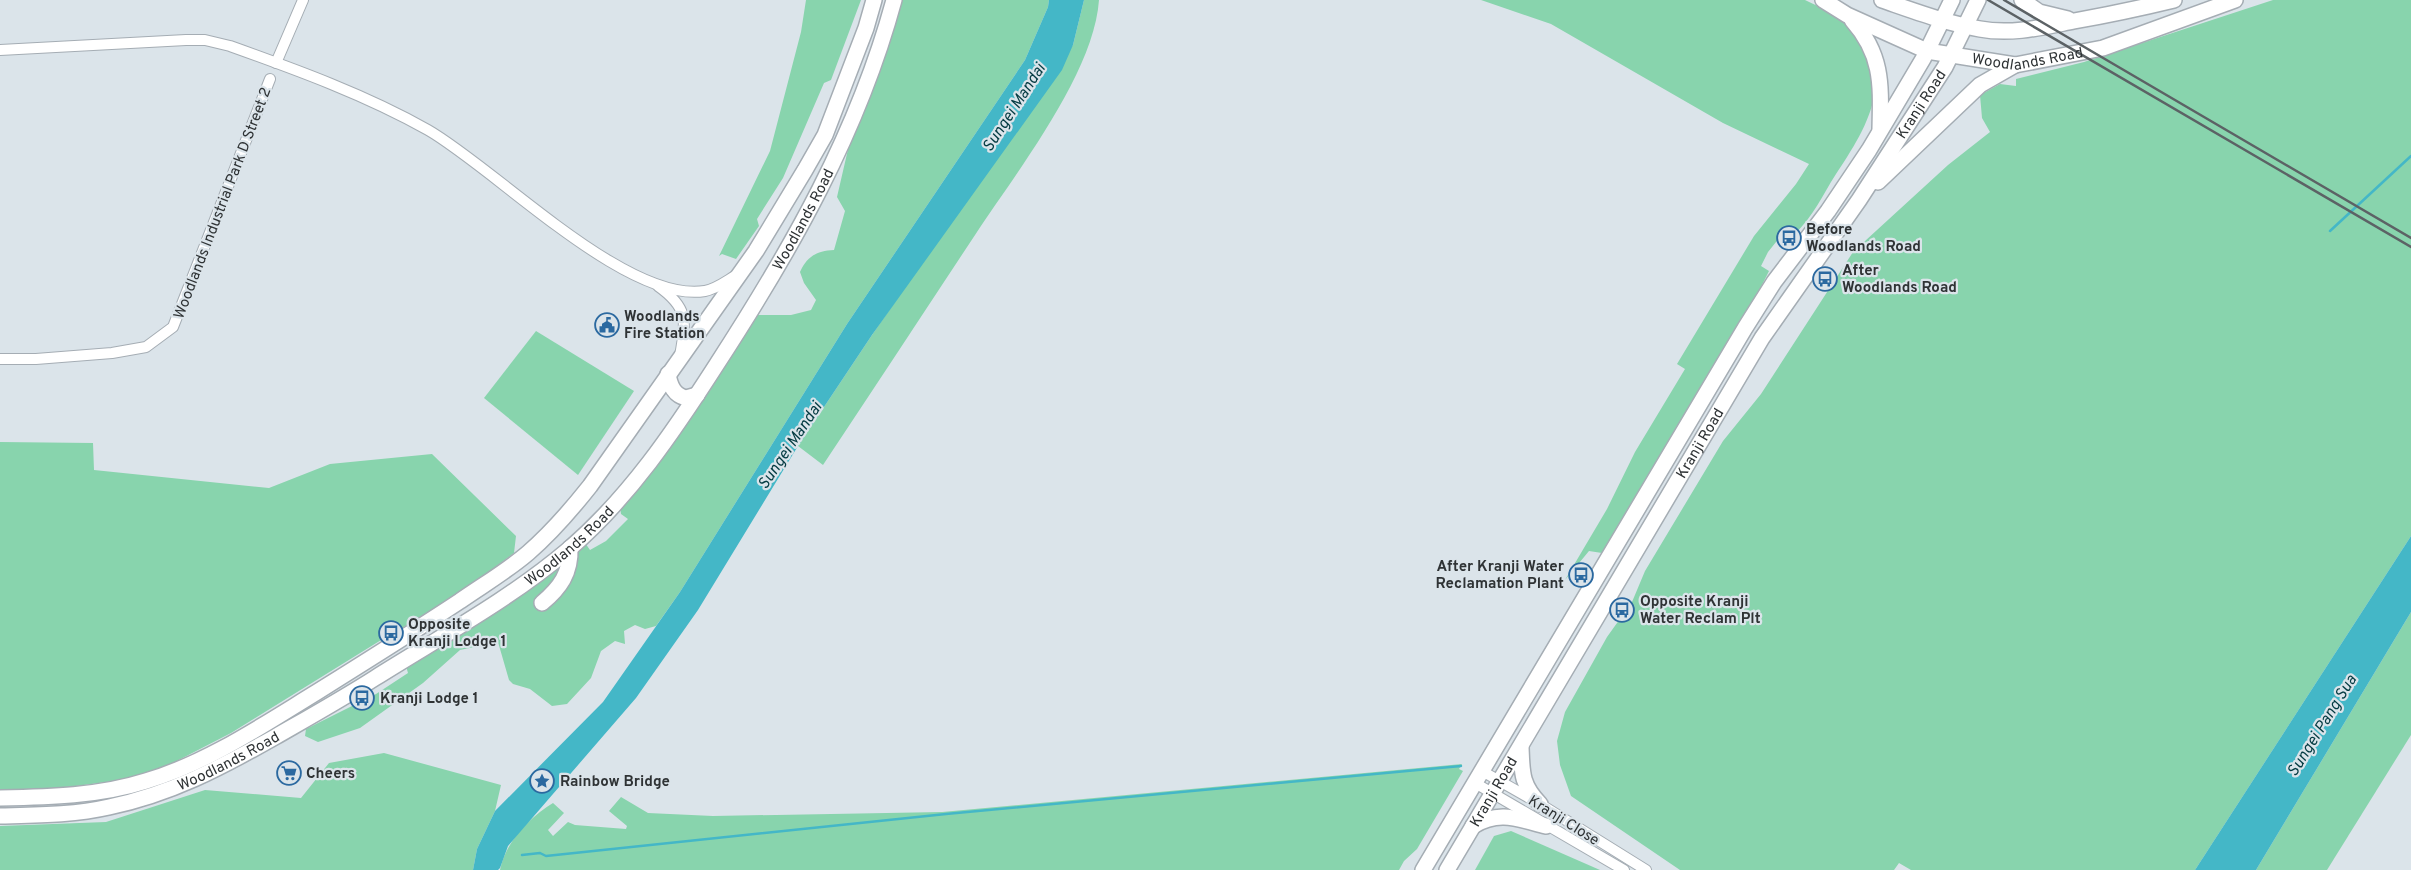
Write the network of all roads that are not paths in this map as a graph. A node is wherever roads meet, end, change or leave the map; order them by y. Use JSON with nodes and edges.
{"nodes":[{"id":1,"x":302,"y":0,"type":"edge"},
{"id":2,"x":874,"y":0,"type":"edge"},
{"id":3,"x":894,"y":0,"type":"edge"},
{"id":4,"x":1823,"y":0,"type":"edge"},
{"id":5,"x":1882,"y":0,"type":"edge"},
{"id":6,"x":1952,"y":0,"type":"edge"},
{"id":7,"x":1978,"y":0,"type":"edge"},
{"id":8,"x":2022,"y":0,"type":"edge"},
{"id":9,"x":2174,"y":0,"type":"edge"},
{"id":10,"x":2235,"y":0,"type":"edge"},
{"id":11,"x":1848,"y":15,"type":"junction"},
{"id":12,"x":1942,"y":21,"type":"junction"},
{"id":13,"x":2075,"y":21,"type":"junction"},
{"id":14,"x":1966,"y":26,"type":"junction"},
{"id":15,"x":0,"y":50,"type":"edge"},
{"id":16,"x":1927,"y":50,"type":"junction"},
{"id":17,"x":1951,"y":56,"type":"junction"},
{"id":18,"x":276,"y":63,"type":"junction"},
{"id":19,"x":2015,"y":65,"type":"junction"},
{"id":20,"x":270,"y":80,"type":"dead end"},
{"id":21,"x":1880,"y":130,"type":"junction"},
{"id":22,"x":1859,"y":200,"type":"junction"},
{"id":23,"x":740,"y":273,"type":"junction"},
{"id":24,"x":654,"y":283,"type":"junction"},
{"id":25,"x":679,"y":358,"type":"junction"},
{"id":26,"x":0,"y":359,"type":"edge"},
{"id":27,"x":668,"y":374,"type":"junction"},
{"id":28,"x":697,"y":395,"type":"junction"},
{"id":29,"x":570,"y":548,"type":"junction"},
{"id":30,"x":542,"y":603,"type":"dead end"},
{"id":31,"x":1521,"y":747,"type":"junction"},
{"id":32,"x":1479,"y":777,"type":"junction"},
{"id":33,"x":1496,"y":788,"type":"junction"},
{"id":34,"x":0,"y":798,"type":"edge"},
{"id":35,"x":1540,"y":804,"type":"junction"},
{"id":36,"x":0,"y":816,"type":"edge"},
{"id":37,"x":1473,"y":826,"type":"junction"},
{"id":38,"x":1546,"y":826,"type":"junction"},
{"id":39,"x":1423,"y":870,"type":"edge"},
{"id":40,"x":1447,"y":870,"type":"edge"},
{"id":41,"x":1624,"y":870,"type":"edge"},
{"id":42,"x":1646,"y":870,"type":"edge"}],
"edges":[{"from":1,"to":18,"type":"street"},
{"from":2,"to":23,"type":"main road","name":"Woodlands Road"},
{"from":3,"to":28,"type":"main road","name":"Woodlands Road"},
{"from":4,"to":11,"type":"main road","name":"Woodlands Road"},
{"from":5,"to":12,"type":"main road","name":"Woodlands Road"},
{"from":6,"to":12,"type":"main road","name":"Kranji Road"},
{"from":7,"to":14,"type":"main road","name":"Kranji Road"},
{"from":8,"to":13,"type":"main road"},
{"from":9,"to":13,"type":"main road","name":"Woodlands Road"},
{"from":10,"to":19,"type":"main road","name":"Woodlands Road"},
{"from":11,"to":16,"type":"main road","name":"Woodlands Road"},
{"from":11,"to":21,"type":"main road"},
{"from":12,"to":14,"type":"main road","name":"Woodlands Road"},
{"from":12,"to":16,"type":"main road","name":"Kranji Road"},
{"from":13,"to":14,"type":"main road","name":"Woodlands Road"},
{"from":14,"to":17,"type":"main road","name":"Kranji Road"},
{"from":15,"to":18,"type":"street"},
{"from":16,"to":17,"type":"main road","name":"Woodlands Road"},
{"from":16,"to":21,"type":"main road","name":"Kranji Road"},
{"from":17,"to":19,"type":"main road","name":"Woodlands Road"},
{"from":17,"to":22,"type":"main road","name":"Kranji Road"},
{"from":18,"to":24,"type":"street"},
{"from":19,"to":22,"type":"main road"},
{"from":20,"to":26,"type":"street","name":"Woodlands Industrial Park D Street 2"},
{"from":21,"to":32,"type":"main road","name":"Kranji Road"},
{"from":22,"to":31,"type":"main road","name":"Kranji Road"},
{"from":23,"to":24,"type":"street"},
{"from":23,"to":25,"type":"main road","name":"Woodlands Road"},
{"from":24,"to":25,"type":"street"},
{"from":25,"to":27,"type":"main road","name":"Woodlands Road"},
{"from":27,"to":28,"type":"main road"},
{"from":27,"to":34,"type":"main road","name":"Woodlands Road"},
{"from":28,"to":29,"type":"main road","name":"Woodlands Road"},
{"from":29,"to":30,"type":"main road"},
{"from":29,"to":36,"type":"main road","name":"Woodlands Road"},
{"from":31,"to":33,"type":"main road","name":"Kranji Road"},
{"from":31,"to":35,"type":"main road"},
{"from":32,"to":33,"type":"street","name":"Kranji Close"},
{"from":32,"to":39,"type":"main road","name":"Kranji Road"},
{"from":33,"to":35,"type":"street","name":"Kranji Close"},
{"from":33,"to":37,"type":"main road","name":"Kranji Road"},
{"from":33,"to":38,"type":"street","name":"Kranji Close"},
{"from":35,"to":42,"type":"street","name":"Kranji Close"},
{"from":37,"to":38,"type":"main road"},
{"from":37,"to":40,"type":"main road","name":"Kranji Road"},
{"from":38,"to":41,"type":"street","name":"Kranji Close"}]}
